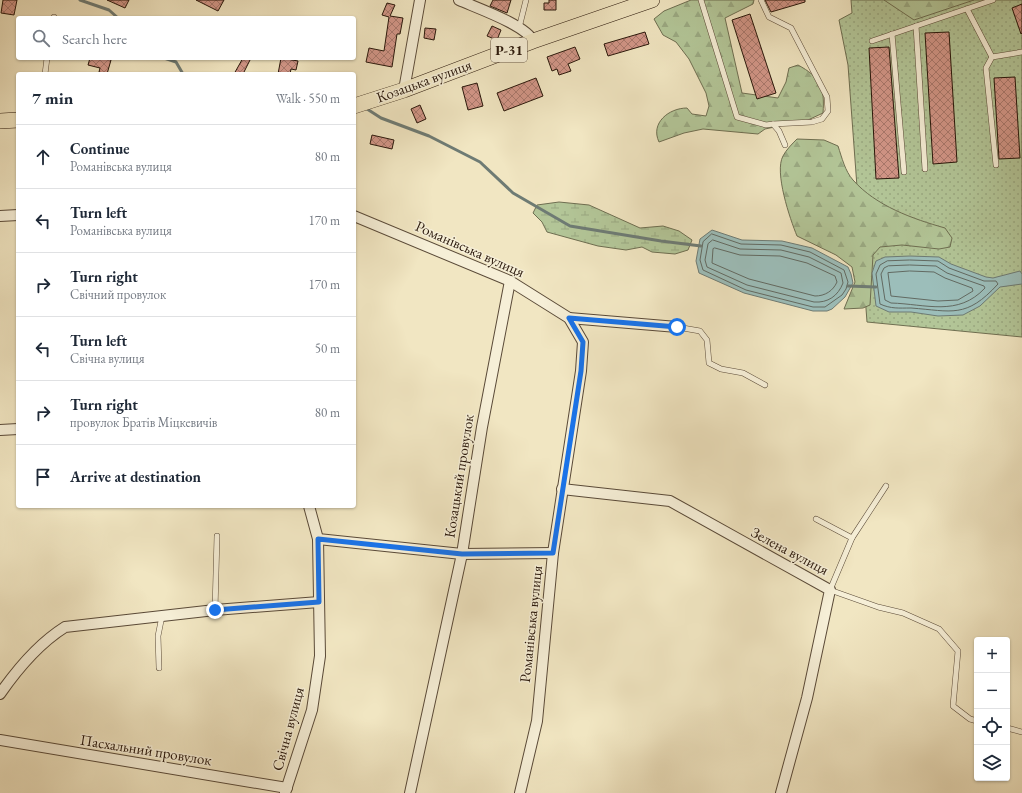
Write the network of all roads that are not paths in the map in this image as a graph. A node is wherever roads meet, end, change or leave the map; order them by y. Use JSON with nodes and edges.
{"nodes":[{"id":1,"x":420,"y":0,"type":"edge"},
{"id":2,"x":459,"y":0,"type":"edge"},
{"id":3,"x":526,"y":0,"type":"edge"},
{"id":4,"x":652,"y":0,"type":"edge"},
{"id":5,"x":701,"y":0,"type":"edge"},
{"id":6,"x":761,"y":0,"type":"edge"},
{"id":7,"x":993,"y":0,"type":"edge"},
{"id":8,"x":967,"y":9,"type":"junction"},
{"id":9,"x":916,"y":26,"type":"junction"},
{"id":10,"x":519,"y":28,"type":"junction"},
{"id":11,"x":892,"y":34,"type":"junction"},
{"id":12,"x":533,"y":41,"type":"junction"},
{"id":13,"x":872,"y":41,"type":"dead end"},
{"id":14,"x":1022,"y":52,"type":"edge"},
{"id":15,"x":992,"y":57,"type":"junction"},
{"id":16,"x":47,"y":60,"type":"edge"},
{"id":17,"x":45,"y":72,"type":"edge"},
{"id":18,"x":404,"y":90,"type":"junction"},
{"id":19,"x":359,"y":104,"type":"edge"},
{"id":20,"x":16,"y":120,"type":"edge"},
{"id":21,"x":0,"y":121,"type":"edge"},
{"id":22,"x":773,"y":124,"type":"junction"},
{"id":23,"x":785,"y":145,"type":"dead end"},
{"id":24,"x":996,"y":164,"type":"dead end"},
{"id":25,"x":925,"y":169,"type":"dead end"},
{"id":26,"x":904,"y":172,"type":"dead end"},
{"id":27,"x":16,"y":215,"type":"edge"},
{"id":28,"x":0,"y":216,"type":"edge"},
{"id":29,"x":356,"y":217,"type":"edge"},
{"id":30,"x":510,"y":281,"type":"junction"},
{"id":31,"x":569,"y":318,"type":"junction"},
{"id":32,"x":677,"y":327,"type":"joint"},
{"id":33,"x":765,"y":385,"type":"dead end"},
{"id":34,"x":16,"y":429,"type":"edge"},
{"id":35,"x":0,"y":430,"type":"edge"},
{"id":36,"x":886,"y":486,"type":"dead end"},
{"id":37,"x":562,"y":488,"type":"junction"},
{"id":38,"x":310,"y":508,"type":"edge"},
{"id":39,"x":816,"y":519,"type":"dead end"},
{"id":40,"x":217,"y":536,"type":"dead end"},
{"id":41,"x":852,"y":538,"type":"junction"},
{"id":42,"x":318,"y":539,"type":"junction"},
{"id":43,"x":553,"y":553,"type":"junction"},
{"id":44,"x":462,"y":554,"type":"junction"},
{"id":45,"x":830,"y":590,"type":"junction"},
{"id":46,"x":319,"y":602,"type":"junction"},
{"id":47,"x":215,"y":610,"type":"junction"},
{"id":48,"x":162,"y":616,"type":"junction"},
{"id":49,"x":159,"y":668,"type":"dead end"},
{"id":50,"x":0,"y":694,"type":"edge"},
{"id":51,"x":974,"y":720,"type":"edge"},
{"id":52,"x":1010,"y":729,"type":"edge"},
{"id":53,"x":1022,"y":732,"type":"edge"},
{"id":54,"x":0,"y":740,"type":"edge"},
{"id":55,"x":286,"y":790,"type":"edge"},
{"id":56,"x":410,"y":793,"type":"edge"},
{"id":57,"x":520,"y":793,"type":"edge"},
{"id":58,"x":781,"y":793,"type":"edge"}],
"edges":[{"from":1,"to":18,"type":"street"},
{"from":2,"to":10,"type":"street"},
{"from":3,"to":10,"type":"lane"},
{"from":4,"to":12,"type":"main road","name":"Козацька вулиця","number":"Р-31"},
{"from":5,"to":22,"type":"lane"},
{"from":6,"to":22,"type":"lane"},
{"from":7,"to":8,"type":"lane"},
{"from":8,"to":9,"type":"lane"},
{"from":8,"to":15,"type":"lane"},
{"from":9,"to":11,"type":"lane"},
{"from":9,"to":25,"type":"lane"},
{"from":10,"to":12,"type":"street"},
{"from":11,"to":13,"type":"lane"},
{"from":11,"to":26,"type":"lane"},
{"from":12,"to":18,"type":"main road","name":"Козацька вулиця","number":"Р-31"},
{"from":14,"to":15,"type":"lane"},
{"from":15,"to":24,"type":"lane"},
{"from":16,"to":17,"type":"lane"},
{"from":18,"to":19,"type":"main road","name":"Козацька вулиця","number":"Р-31"},
{"from":20,"to":21,"type":"main road"},
{"from":22,"to":23,"type":"lane"},
{"from":27,"to":28,"type":"street"},
{"from":29,"to":30,"type":"street","name":"Романівська вулиця"},
{"from":30,"to":31,"type":"street","name":"Романівська вулиця"},
{"from":30,"to":44,"type":"street","name":"Козацький провулок"},
{"from":31,"to":32,"type":"street","name":"Романівська вулиця"},
{"from":31,"to":37,"type":"street","name":"Романівська вулиця"},
{"from":32,"to":33,"type":"lane"},
{"from":34,"to":35,"type":"street"},
{"from":36,"to":41,"type":"lane"},
{"from":37,"to":43,"type":"street","name":"Романівська вулиця"},
{"from":37,"to":45,"type":"street","name":"Зелена вулиця"},
{"from":38,"to":42,"type":"street","name":"Свічна вулиця"},
{"from":39,"to":41,"type":"lane"},
{"from":40,"to":47,"type":"lane"},
{"from":41,"to":45,"type":"lane"},
{"from":42,"to":44,"type":"street"},
{"from":42,"to":46,"type":"street","name":"Свічна вулиця"},
{"from":43,"to":44,"type":"street"},
{"from":43,"to":57,"type":"street","name":"Романівська вулиця"},
{"from":44,"to":56,"type":"street","name":"Козацький провулок"},
{"from":45,"to":51,"type":"lane"},
{"from":45,"to":58,"type":"street","name":"Зелена вулиця"},
{"from":46,"to":47,"type":"street"},
{"from":46,"to":55,"type":"street","name":"Свічна вулиця"},
{"from":47,"to":48,"type":"street"},
{"from":48,"to":49,"type":"lane"},
{"from":48,"to":50,"type":"street"},
{"from":52,"to":53,"type":"lane"},
{"from":54,"to":55,"type":"street","name":"Пасхальний провулок"}]}
